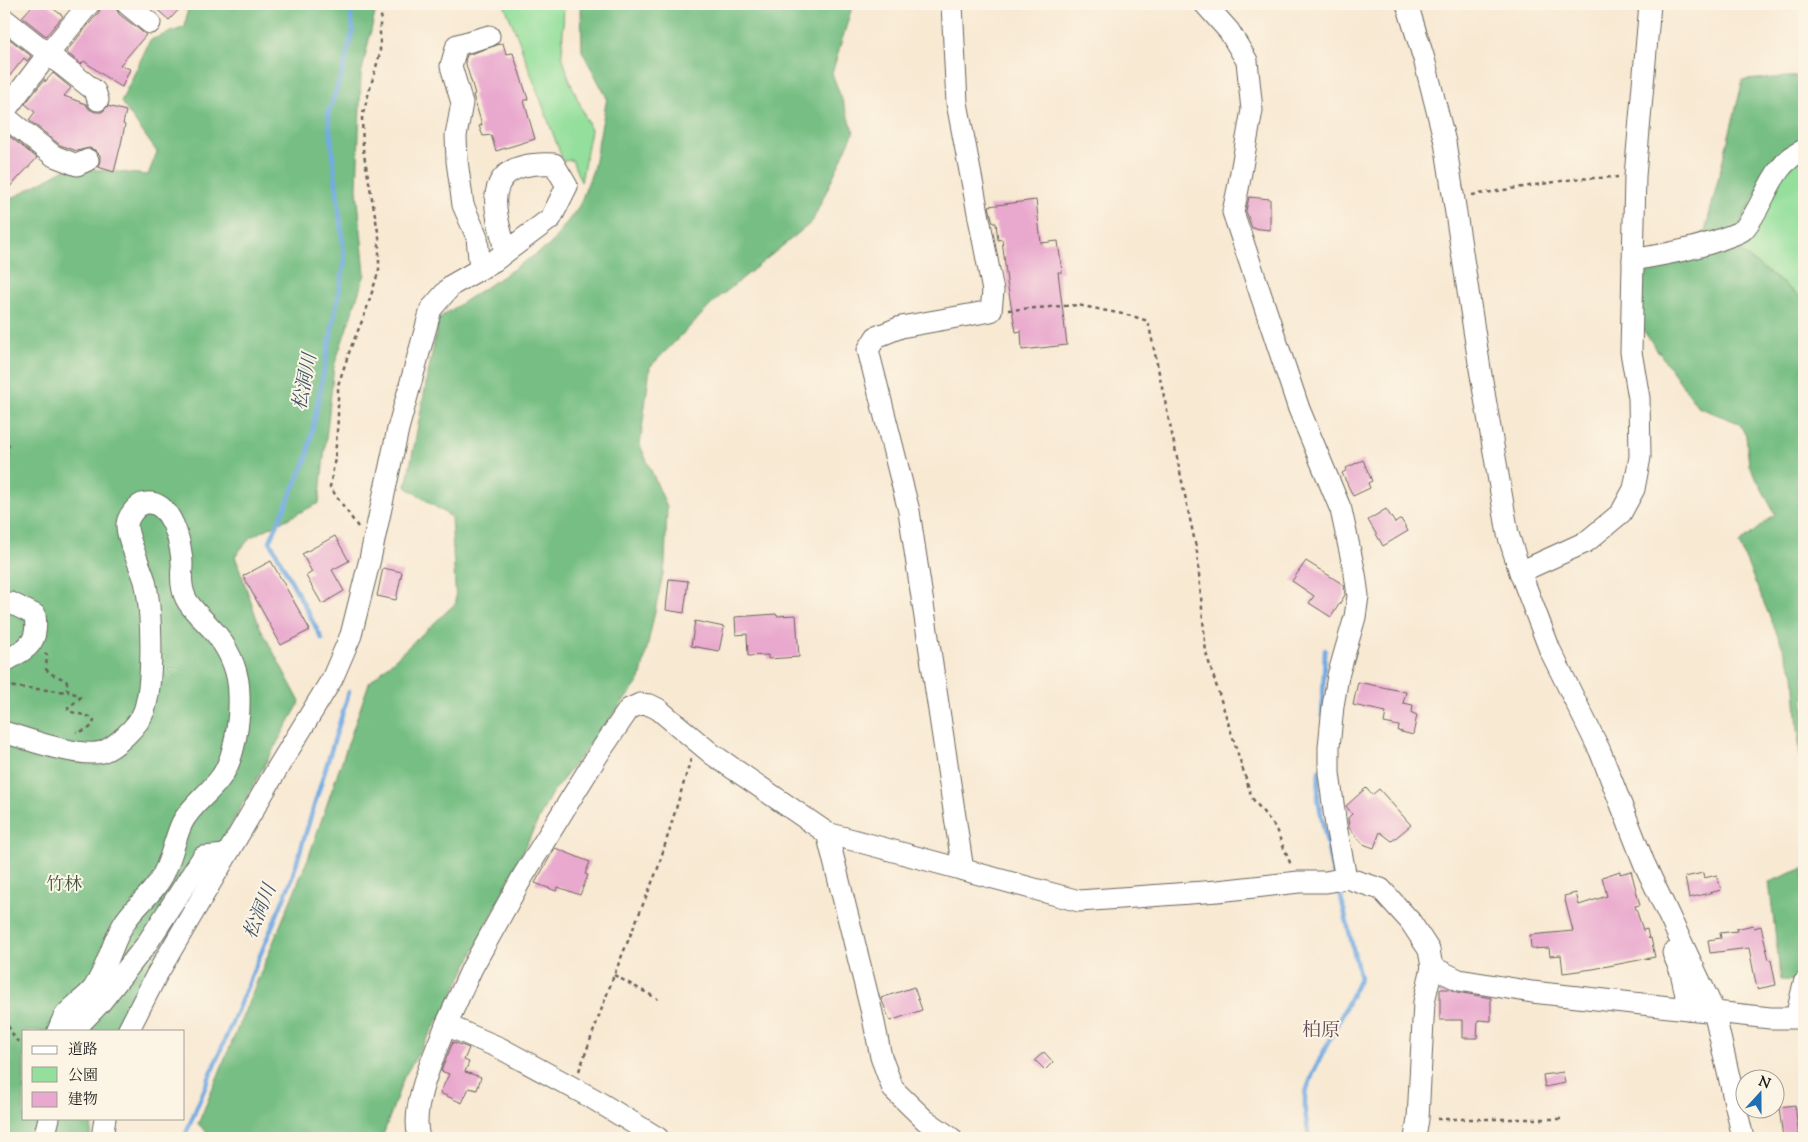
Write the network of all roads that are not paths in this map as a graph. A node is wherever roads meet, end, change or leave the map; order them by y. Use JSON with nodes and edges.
{"nodes":[{"id":1,"x":89,"y":4,"type":"edge"},
{"id":2,"x":127,"y":4,"type":"edge"},
{"id":3,"x":952,"y":4,"type":"edge"},
{"id":4,"x":1206,"y":4,"type":"edge"},
{"id":5,"x":1407,"y":4,"type":"edge"},
{"id":6,"x":1650,"y":4,"type":"edge"},
{"id":7,"x":4,"y":19,"type":"edge"},
{"id":8,"x":150,"y":23,"type":"dead end"},
{"id":9,"x":489,"y":36,"type":"dead end"},
{"id":10,"x":48,"y":54,"type":"junction"},
{"id":11,"x":98,"y":100,"type":"dead end"},
{"id":12,"x":4,"y":112,"type":"edge"},
{"id":13,"x":4,"y":116,"type":"edge"},
{"id":14,"x":1804,"y":150,"type":"edge"},
{"id":15,"x":88,"y":160,"type":"dead end"},
{"id":16,"x":1633,"y":260,"type":"junction"},
{"id":17,"x":1520,"y":572,"type":"junction"},
{"id":18,"x":4,"y":604,"type":"edge"},
{"id":19,"x":4,"y":662,"type":"edge"},
{"id":20,"x":4,"y":732,"type":"edge"},
{"id":21,"x":827,"y":833,"type":"junction"},
{"id":22,"x":226,"y":855,"type":"junction"},
{"id":23,"x":963,"y":870,"type":"junction"},
{"id":24,"x":1346,"y":878,"type":"junction"},
{"id":25,"x":1652,"y":905,"type":"dead end"},
{"id":26,"x":1432,"y":967,"type":"junction"},
{"id":27,"x":1804,"y":983,"type":"edge"},
{"id":28,"x":1688,"y":1009,"type":"junction"},
{"id":29,"x":1714,"y":1011,"type":"junction"},
{"id":30,"x":446,"y":1025,"type":"junction"},
{"id":31,"x":58,"y":1030,"type":"edge"},
{"id":32,"x":74,"y":1030,"type":"edge"},
{"id":33,"x":129,"y":1030,"type":"edge"},
{"id":34,"x":48,"y":1120,"type":"edge"},
{"id":35,"x":105,"y":1120,"type":"edge"},
{"id":36,"x":1417,"y":1128,"type":"edge"},
{"id":37,"x":44,"y":1138,"type":"edge"},
{"id":38,"x":102,"y":1138,"type":"edge"},
{"id":39,"x":419,"y":1138,"type":"edge"},
{"id":40,"x":658,"y":1138,"type":"edge"},
{"id":41,"x":951,"y":1138,"type":"edge"},
{"id":42,"x":1743,"y":1138,"type":"edge"}],
"edges":[{"from":1,"to":10,"type":"street"},
{"from":2,"to":8,"type":"street"},
{"from":3,"to":23,"type":"street"},
{"from":4,"to":24,"type":"street"},
{"from":5,"to":17,"type":"street"},
{"from":6,"to":16,"type":"street"},
{"from":7,"to":10,"type":"street"},
{"from":9,"to":22,"type":"street"},
{"from":10,"to":11,"type":"street"},
{"from":10,"to":12,"type":"street"},
{"from":13,"to":15,"type":"street"},
{"from":14,"to":16,"type":"street"},
{"from":16,"to":17,"type":"street"},
{"from":17,"to":29,"type":"street"},
{"from":18,"to":19,"type":"street"},
{"from":20,"to":31,"type":"street"},
{"from":21,"to":23,"type":"street"},
{"from":21,"to":30,"type":"street"},
{"from":21,"to":41,"type":"street"},
{"from":22,"to":32,"type":"street"},
{"from":22,"to":33,"type":"street"},
{"from":23,"to":24,"type":"street"},
{"from":24,"to":26,"type":"street"},
{"from":25,"to":28,"type":"street"},
{"from":26,"to":28,"type":"street"},
{"from":26,"to":36,"type":"street"},
{"from":27,"to":29,"type":"street"},
{"from":28,"to":29,"type":"street"},
{"from":29,"to":42,"type":"street"},
{"from":30,"to":39,"type":"street"},
{"from":30,"to":40,"type":"street"},
{"from":34,"to":37,"type":"street"},
{"from":35,"to":38,"type":"street"}]}
